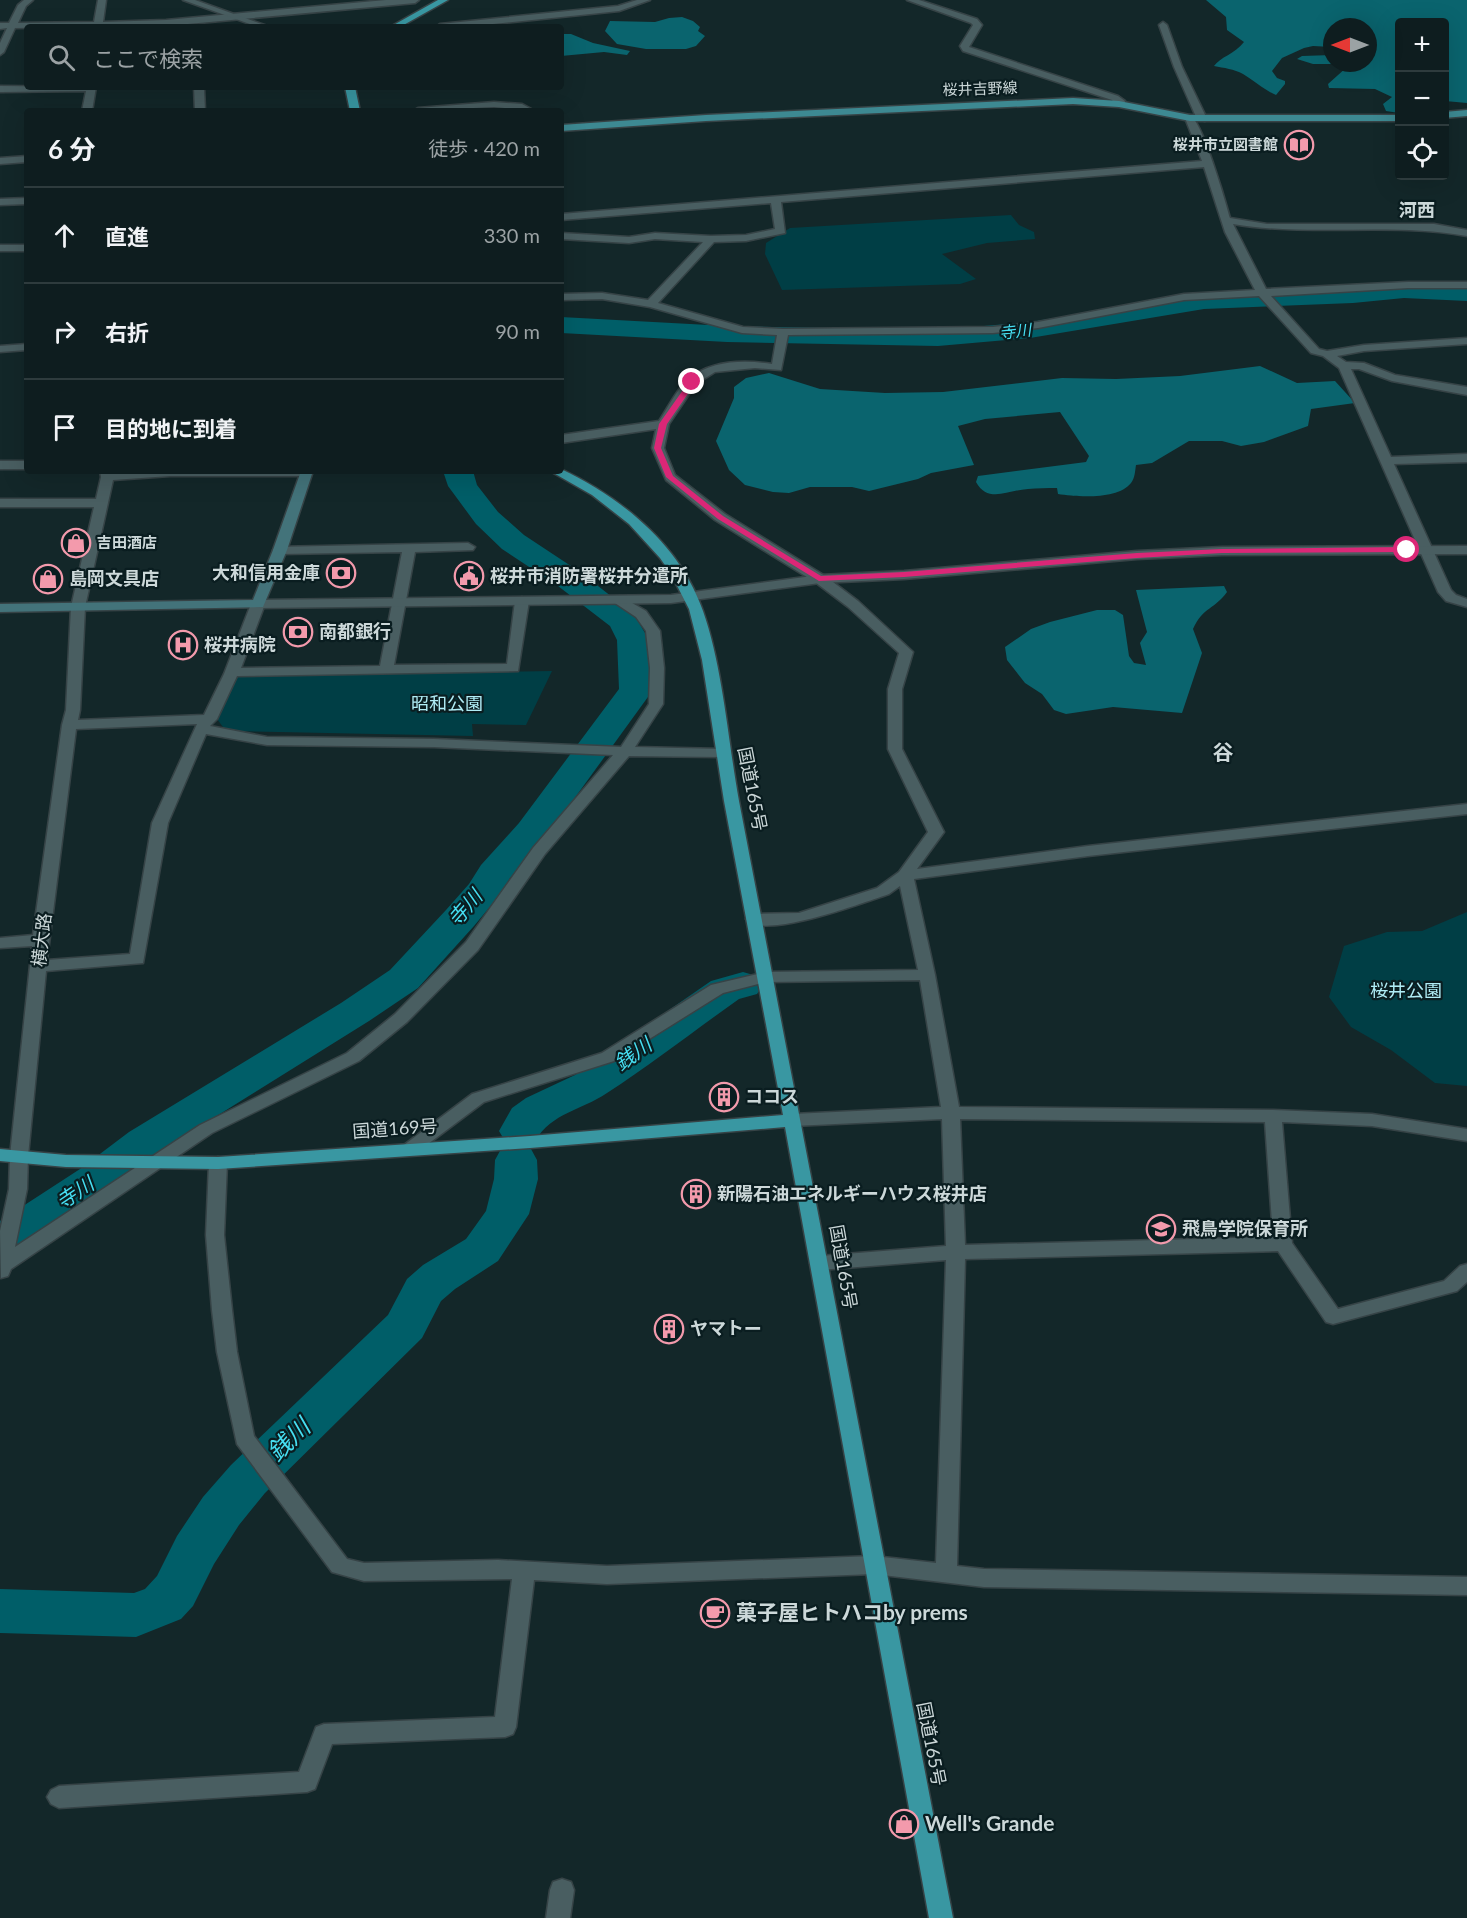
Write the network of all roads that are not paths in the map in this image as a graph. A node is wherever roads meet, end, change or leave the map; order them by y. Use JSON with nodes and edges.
{"nodes":[{"id":1,"x":29,"y":0,"type":"edge"},
{"id":2,"x":102,"y":0,"type":"edge"},
{"id":3,"x":187,"y":0,"type":"edge"},
{"id":4,"x":415,"y":0,"type":"edge"},
{"id":5,"x":444,"y":0,"type":"edge"},
{"id":6,"x":646,"y":0,"type":"edge"},
{"id":7,"x":911,"y":0,"type":"edge"},
{"id":8,"x":234,"y":15,"type":"junction"},
{"id":9,"x":98,"y":24,"type":"edge"},
{"id":10,"x":136,"y":24,"type":"edge"},
{"id":11,"x":258,"y":24,"type":"edge"},
{"id":12,"x":400,"y":24,"type":"edge"},
{"id":13,"x":468,"y":24,"type":"edge"},
{"id":14,"x":1163,"y":25,"type":"dead end"},
{"id":15,"x":0,"y":26,"type":"edge"},
{"id":16,"x":12,"y":26,"type":"junction"},
{"id":17,"x":24,"y":26,"type":"edge"},
{"id":18,"x":0,"y":52,"type":"edge"},
{"id":19,"x":0,"y":89,"type":"edge"},
{"id":20,"x":24,"y":89,"type":"edge"},
{"id":21,"x":91,"y":90,"type":"edge"},
{"id":22,"x":200,"y":90,"type":"edge"},
{"id":23,"x":351,"y":90,"type":"edge"},
{"id":24,"x":1119,"y":104,"type":"junction"},
{"id":25,"x":88,"y":108,"type":"edge"},
{"id":26,"x":200,"y":108,"type":"edge"},
{"id":27,"x":354,"y":108,"type":"edge"},
{"id":28,"x":462,"y":108,"type":"edge"},
{"id":29,"x":526,"y":108,"type":"edge"},
{"id":30,"x":1467,"y":113,"type":"edge"},
{"id":31,"x":1449,"y":115,"type":"edge"},
{"id":32,"x":1190,"y":118,"type":"junction"},
{"id":33,"x":1202,"y":118,"type":"junction"},
{"id":34,"x":1395,"y":118,"type":"edge"},
{"id":35,"x":564,"y":128,"type":"edge"},
{"id":36,"x":24,"y":159,"type":"edge"},
{"id":37,"x":0,"y":161,"type":"edge"},
{"id":38,"x":1207,"y":164,"type":"junction"},
{"id":39,"x":24,"y":201,"type":"edge"},
{"id":40,"x":776,"y":201,"type":"junction"},
{"id":41,"x":0,"y":202,"type":"edge"},
{"id":42,"x":564,"y":217,"type":"edge"},
{"id":43,"x":1226,"y":220,"type":"junction"},
{"id":44,"x":1467,"y":233,"type":"edge"},
{"id":45,"x":564,"y":236,"type":"edge"},
{"id":46,"x":711,"y":239,"type":"junction"},
{"id":47,"x":0,"y":248,"type":"edge"},
{"id":48,"x":24,"y":248,"type":"edge"},
{"id":49,"x":1467,"y":285,"type":"edge"},
{"id":50,"x":564,"y":297,"type":"edge"},
{"id":51,"x":1266,"y":297,"type":"junction"},
{"id":52,"x":651,"y":304,"type":"junction"},
{"id":53,"x":783,"y":335,"type":"junction"},
{"id":54,"x":1467,"y":341,"type":"edge"},
{"id":55,"x":24,"y":347,"type":"edge"},
{"id":56,"x":0,"y":349,"type":"edge"},
{"id":57,"x":1327,"y":354,"type":"junction"},
{"id":58,"x":1344,"y":366,"type":"junction"},
{"id":59,"x":1467,"y":391,"type":"edge"},
{"id":60,"x":663,"y":424,"type":"junction"},
{"id":61,"x":564,"y":439,"type":"edge"},
{"id":62,"x":1467,"y":458,"type":"edge"},
{"id":63,"x":1388,"y":461,"type":"junction"},
{"id":64,"x":0,"y":465,"type":"edge"},
{"id":65,"x":24,"y":465,"type":"edge"},
{"id":66,"x":106,"y":474,"type":"edge"},
{"id":67,"x":306,"y":474,"type":"edge"},
{"id":68,"x":561,"y":474,"type":"edge"},
{"id":69,"x":0,"y":503,"type":"edge"},
{"id":70,"x":101,"y":503,"type":"junction"},
{"id":71,"x":468,"y":547,"type":"dead end"},
{"id":72,"x":409,"y":548,"type":"junction"},
{"id":73,"x":280,"y":550,"type":"junction"},
{"id":74,"x":1427,"y":550,"type":"junction"},
{"id":75,"x":1467,"y":550,"type":"edge"},
{"id":76,"x":819,"y":579,"type":"junction"},
{"id":77,"x":691,"y":597,"type":"junction"},
{"id":78,"x":522,"y":601,"type":"junction"},
{"id":79,"x":617,"y":601,"type":"junction"},
{"id":80,"x":400,"y":603,"type":"junction"},
{"id":81,"x":1467,"y":603,"type":"edge"},
{"id":82,"x":258,"y":604,"type":"junction"},
{"id":83,"x":78,"y":607,"type":"junction"},
{"id":84,"x":0,"y":608,"type":"edge"},
{"id":85,"x":386,"y":670,"type":"junction"},
{"id":86,"x":230,"y":672,"type":"junction"},
{"id":87,"x":205,"y":724,"type":"junction"},
{"id":88,"x":69,"y":725,"type":"junction"},
{"id":89,"x":621,"y":751,"type":"junction"},
{"id":90,"x":722,"y":753,"type":"junction"},
{"id":91,"x":1467,"y":809,"type":"edge"},
{"id":92,"x":905,"y":875,"type":"junction"},
{"id":93,"x":754,"y":920,"type":"junction"},
{"id":94,"x":41,"y":940,"type":"junction"},
{"id":95,"x":0,"y":943,"type":"edge"},
{"id":96,"x":38,"y":966,"type":"junction"},
{"id":97,"x":927,"y":975,"type":"junction"},
{"id":98,"x":766,"y":976,"type":"junction"},
{"id":99,"x":951,"y":1113,"type":"junction"},
{"id":100,"x":1273,"y":1116,"type":"junction"},
{"id":101,"x":793,"y":1120,"type":"junction"},
{"id":102,"x":1467,"y":1136,"type":"edge"},
{"id":103,"x":410,"y":1149,"type":"junction"},
{"id":104,"x":0,"y":1155,"type":"edge"},
{"id":105,"x":19,"y":1156,"type":"junction"},
{"id":106,"x":144,"y":1162,"type":"junction"},
{"id":107,"x":218,"y":1163,"type":"junction"},
{"id":108,"x":1283,"y":1244,"type":"junction"},
{"id":109,"x":956,"y":1252,"type":"junction"},
{"id":110,"x":820,"y":1263,"type":"junction"},
{"id":111,"x":2,"y":1266,"type":"edge"},
{"id":112,"x":1467,"y":1271,"type":"edge"},
{"id":113,"x":874,"y":1565,"type":"junction"},
{"id":114,"x":524,"y":1571,"type":"junction"},
{"id":115,"x":946,"y":1574,"type":"junction"},
{"id":116,"x":1467,"y":1586,"type":"edge"},
{"id":117,"x":59,"y":1797,"type":"dead end"},
{"id":118,"x":562,"y":1890,"type":"dead end"},
{"id":119,"x":558,"y":1918,"type":"edge"},
{"id":120,"x":941,"y":1918,"type":"edge"}],
"edges":[{"from":1,"to":16,"type":"street"},
{"from":2,"to":9,"type":"street"},
{"from":3,"to":8,"type":"street"},
{"from":4,"to":8,"type":"street"},
{"from":5,"to":12,"type":"highway"},
{"from":6,"to":13,"type":"street"},
{"from":7,"to":24,"type":"street"},
{"from":8,"to":10,"type":"street"},
{"from":8,"to":11,"type":"street"},
{"from":14,"to":33,"type":"street"},
{"from":15,"to":16,"type":"street"},
{"from":16,"to":17,"type":"street"},
{"from":16,"to":18,"type":"street"},
{"from":19,"to":20,"type":"street"},
{"from":21,"to":25,"type":"street"},
{"from":22,"to":26,"type":"street"},
{"from":23,"to":27,"type":"highway"},
{"from":24,"to":32,"type":"main road","name":"桜井吉野線"},
{"from":24,"to":35,"type":"main road","name":"桜井吉野線"},
{"from":28,"to":29,"type":"street"},
{"from":30,"to":31,"type":"main road"},
{"from":32,"to":33,"type":"main road","name":"桜井吉野線"},
{"from":32,"to":38,"type":"street"},
{"from":33,"to":34,"type":"main road","name":"桜井吉野線"},
{"from":36,"to":37,"type":"street"},
{"from":38,"to":40,"type":"street"},
{"from":38,"to":43,"type":"street"},
{"from":39,"to":41,"type":"street"},
{"from":40,"to":42,"type":"street"},
{"from":40,"to":46,"type":"street"},
{"from":43,"to":44,"type":"street"},
{"from":43,"to":51,"type":"street"},
{"from":45,"to":46,"type":"street"},
{"from":46,"to":52,"type":"street"},
{"from":47,"to":48,"type":"street"},
{"from":49,"to":51,"type":"street"},
{"from":50,"to":52,"type":"street"},
{"from":51,"to":53,"type":"street"},
{"from":51,"to":57,"type":"street"},
{"from":52,"to":53,"type":"street"},
{"from":53,"to":60,"type":"street"},
{"from":54,"to":57,"type":"street"},
{"from":55,"to":56,"type":"street"},
{"from":57,"to":58,"type":"street"},
{"from":58,"to":59,"type":"street"},
{"from":58,"to":63,"type":"street"},
{"from":60,"to":61,"type":"street"},
{"from":60,"to":76,"type":"street"},
{"from":62,"to":63,"type":"street"},
{"from":63,"to":74,"type":"street"},
{"from":64,"to":65,"type":"street"},
{"from":66,"to":70,"type":"street","name":"横大路"},
{"from":67,"to":73,"type":"main road"},
{"from":68,"to":77,"type":"highway","name":"国道165号"},
{"from":69,"to":70,"type":"street"},
{"from":70,"to":83,"type":"street","name":"横大路"},
{"from":71,"to":72,"type":"street"},
{"from":72,"to":73,"type":"street"},
{"from":72,"to":80,"type":"street"},
{"from":73,"to":82,"type":"main road"},
{"from":74,"to":75,"type":"street"},
{"from":74,"to":76,"type":"street"},
{"from":74,"to":81,"type":"street"},
{"from":76,"to":77,"type":"street"},
{"from":76,"to":92,"type":"street"},
{"from":77,"to":79,"type":"street"},
{"from":77,"to":90,"type":"highway","name":"国道165号"},
{"from":78,"to":79,"type":"street"},
{"from":78,"to":80,"type":"street"},
{"from":78,"to":85,"type":"street"},
{"from":79,"to":89,"type":"street"},
{"from":80,"to":82,"type":"street"},
{"from":80,"to":85,"type":"street"},
{"from":82,"to":83,"type":"main road"},
{"from":82,"to":86,"type":"street"},
{"from":83,"to":84,"type":"main road"},
{"from":83,"to":88,"type":"street","name":"横大路"},
{"from":85,"to":86,"type":"street"},
{"from":86,"to":87,"type":"street"},
{"from":87,"to":88,"type":"street"},
{"from":87,"to":89,"type":"street"},
{"from":87,"to":96,"type":"street"},
{"from":88,"to":94,"type":"street","name":"横大路"},
{"from":89,"to":90,"type":"street"},
{"from":89,"to":106,"type":"street"},
{"from":90,"to":93,"type":"highway","name":"国道165号"},
{"from":91,"to":92,"type":"street"},
{"from":92,"to":93,"type":"street"},
{"from":92,"to":97,"type":"street"},
{"from":93,"to":98,"type":"highway","name":"国道165号"},
{"from":94,"to":95,"type":"street"},
{"from":94,"to":96,"type":"street","name":"横大路"},
{"from":96,"to":105,"type":"street","name":"横大路"},
{"from":97,"to":98,"type":"street"},
{"from":97,"to":99,"type":"street"},
{"from":98,"to":101,"type":"highway","name":"国道165号"},
{"from":98,"to":103,"type":"street"},
{"from":99,"to":100,"type":"street"},
{"from":99,"to":101,"type":"street"},
{"from":99,"to":109,"type":"street"},
{"from":100,"to":102,"type":"street"},
{"from":100,"to":108,"type":"street"},
{"from":101,"to":103,"type":"highway","name":"国道169号"},
{"from":101,"to":110,"type":"highway","name":"国道165号"},
{"from":103,"to":107,"type":"highway","name":"国道169号"},
{"from":104,"to":105,"type":"highway","name":"国道169号"},
{"from":105,"to":106,"type":"highway","name":"国道169号"},
{"from":105,"to":111,"type":"street","name":"横大路"},
{"from":106,"to":107,"type":"highway","name":"国道169号"},
{"from":106,"to":111,"type":"street"},
{"from":107,"to":114,"type":"street"},
{"from":108,"to":109,"type":"street"},
{"from":108,"to":112,"type":"street"},
{"from":109,"to":110,"type":"street"},
{"from":109,"to":115,"type":"street"},
{"from":110,"to":113,"type":"highway","name":"国道165号"},
{"from":113,"to":114,"type":"street"},
{"from":113,"to":115,"type":"street"},
{"from":113,"to":120,"type":"highway","name":"国道165号"},
{"from":114,"to":117,"type":"street"},
{"from":115,"to":116,"type":"street"},
{"from":118,"to":119,"type":"street"}]}
